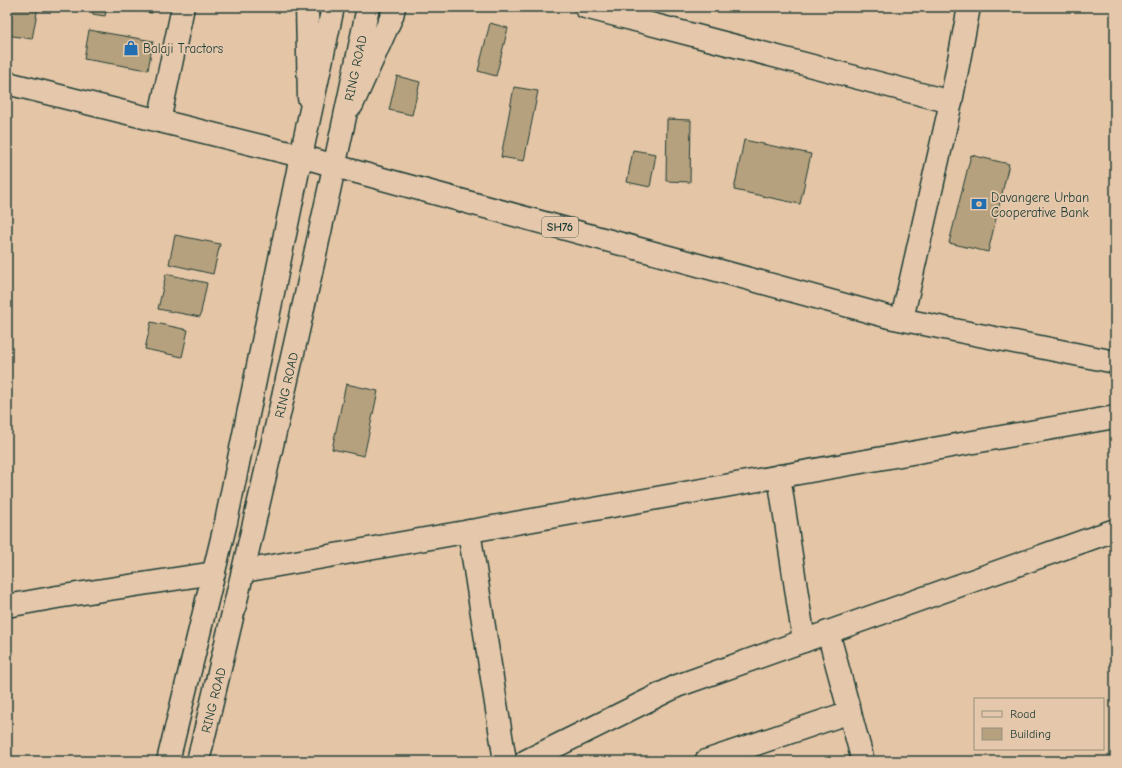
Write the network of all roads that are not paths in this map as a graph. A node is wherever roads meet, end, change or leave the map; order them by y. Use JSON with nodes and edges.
{"nodes":[{"id":1,"x":182,"y":7,"type":"edge"},
{"id":2,"x":307,"y":7,"type":"edge"},
{"id":3,"x":333,"y":7,"type":"edge"},
{"id":4,"x":368,"y":7,"type":"edge"},
{"id":5,"x":394,"y":7,"type":"edge"},
{"id":6,"x":585,"y":7,"type":"edge"},
{"id":7,"x":969,"y":7,"type":"edge"},
{"id":8,"x":7,"y":83,"type":"edge"},
{"id":9,"x":951,"y":102,"type":"junction"},
{"id":10,"x":310,"y":113,"type":"junction"},
{"id":11,"x":159,"y":121,"type":"junction"},
{"id":12,"x":344,"y":124,"type":"junction"},
{"id":13,"x":300,"y":156,"type":"junction"},
{"id":14,"x":335,"y":166,"type":"junction"},
{"id":15,"x":902,"y":319,"type":"junction"},
{"id":16,"x":1115,"y":362,"type":"edge"},
{"id":17,"x":1115,"y":417,"type":"edge"},
{"id":18,"x":779,"y":476,"type":"junction"},
{"id":19,"x":1115,"y":530,"type":"edge"},
{"id":20,"x":469,"y":531,"type":"junction"},
{"id":21,"x":244,"y":571,"type":"junction"},
{"id":22,"x":214,"y":573,"type":"junction"},
{"id":23,"x":7,"y":606,"type":"edge"},
{"id":24,"x":828,"y":632,"type":"junction"},
{"id":25,"x":804,"y":641,"type":"junction"},
{"id":26,"x":850,"y":712,"type":"junction"},
{"id":27,"x":168,"y":761,"type":"edge"},
{"id":28,"x":198,"y":761,"type":"edge"},
{"id":29,"x":505,"y":761,"type":"edge"},
{"id":30,"x":526,"y":761,"type":"edge"},
{"id":31,"x":706,"y":761,"type":"edge"},
{"id":32,"x":863,"y":761,"type":"edge"}],
"edges":[{"from":1,"to":11,"type":"street"},
{"from":2,"to":10,"type":"street"},
{"from":3,"to":10,"type":"street"},
{"from":4,"to":12,"type":"street","name":"RING ROAD"},
{"from":5,"to":12,"type":"street"},
{"from":6,"to":9,"type":"street"},
{"from":7,"to":9,"type":"street"},
{"from":8,"to":11,"type":"street","number":"SH76"},
{"from":9,"to":15,"type":"street"},
{"from":10,"to":13,"type":"street"},
{"from":11,"to":13,"type":"street","number":"SH76"},
{"from":12,"to":14,"type":"street","name":"RING ROAD"},
{"from":13,"to":14,"type":"street","number":"SH76"},
{"from":13,"to":22,"type":"street"},
{"from":14,"to":15,"type":"street","number":"SH76"},
{"from":14,"to":21,"type":"street","name":"RING ROAD"},
{"from":15,"to":16,"type":"street","number":"SH76"},
{"from":17,"to":18,"type":"street"},
{"from":18,"to":20,"type":"street"},
{"from":18,"to":25,"type":"street"},
{"from":19,"to":24,"type":"street"},
{"from":20,"to":21,"type":"street"},
{"from":20,"to":29,"type":"street"},
{"from":21,"to":28,"type":"street","name":"RING ROAD"},
{"from":22,"to":23,"type":"street"},
{"from":22,"to":27,"type":"street"},
{"from":24,"to":25,"type":"street"},
{"from":24,"to":26,"type":"street"},
{"from":25,"to":30,"type":"street"},
{"from":26,"to":31,"type":"street"},
{"from":26,"to":32,"type":"street"}]}
